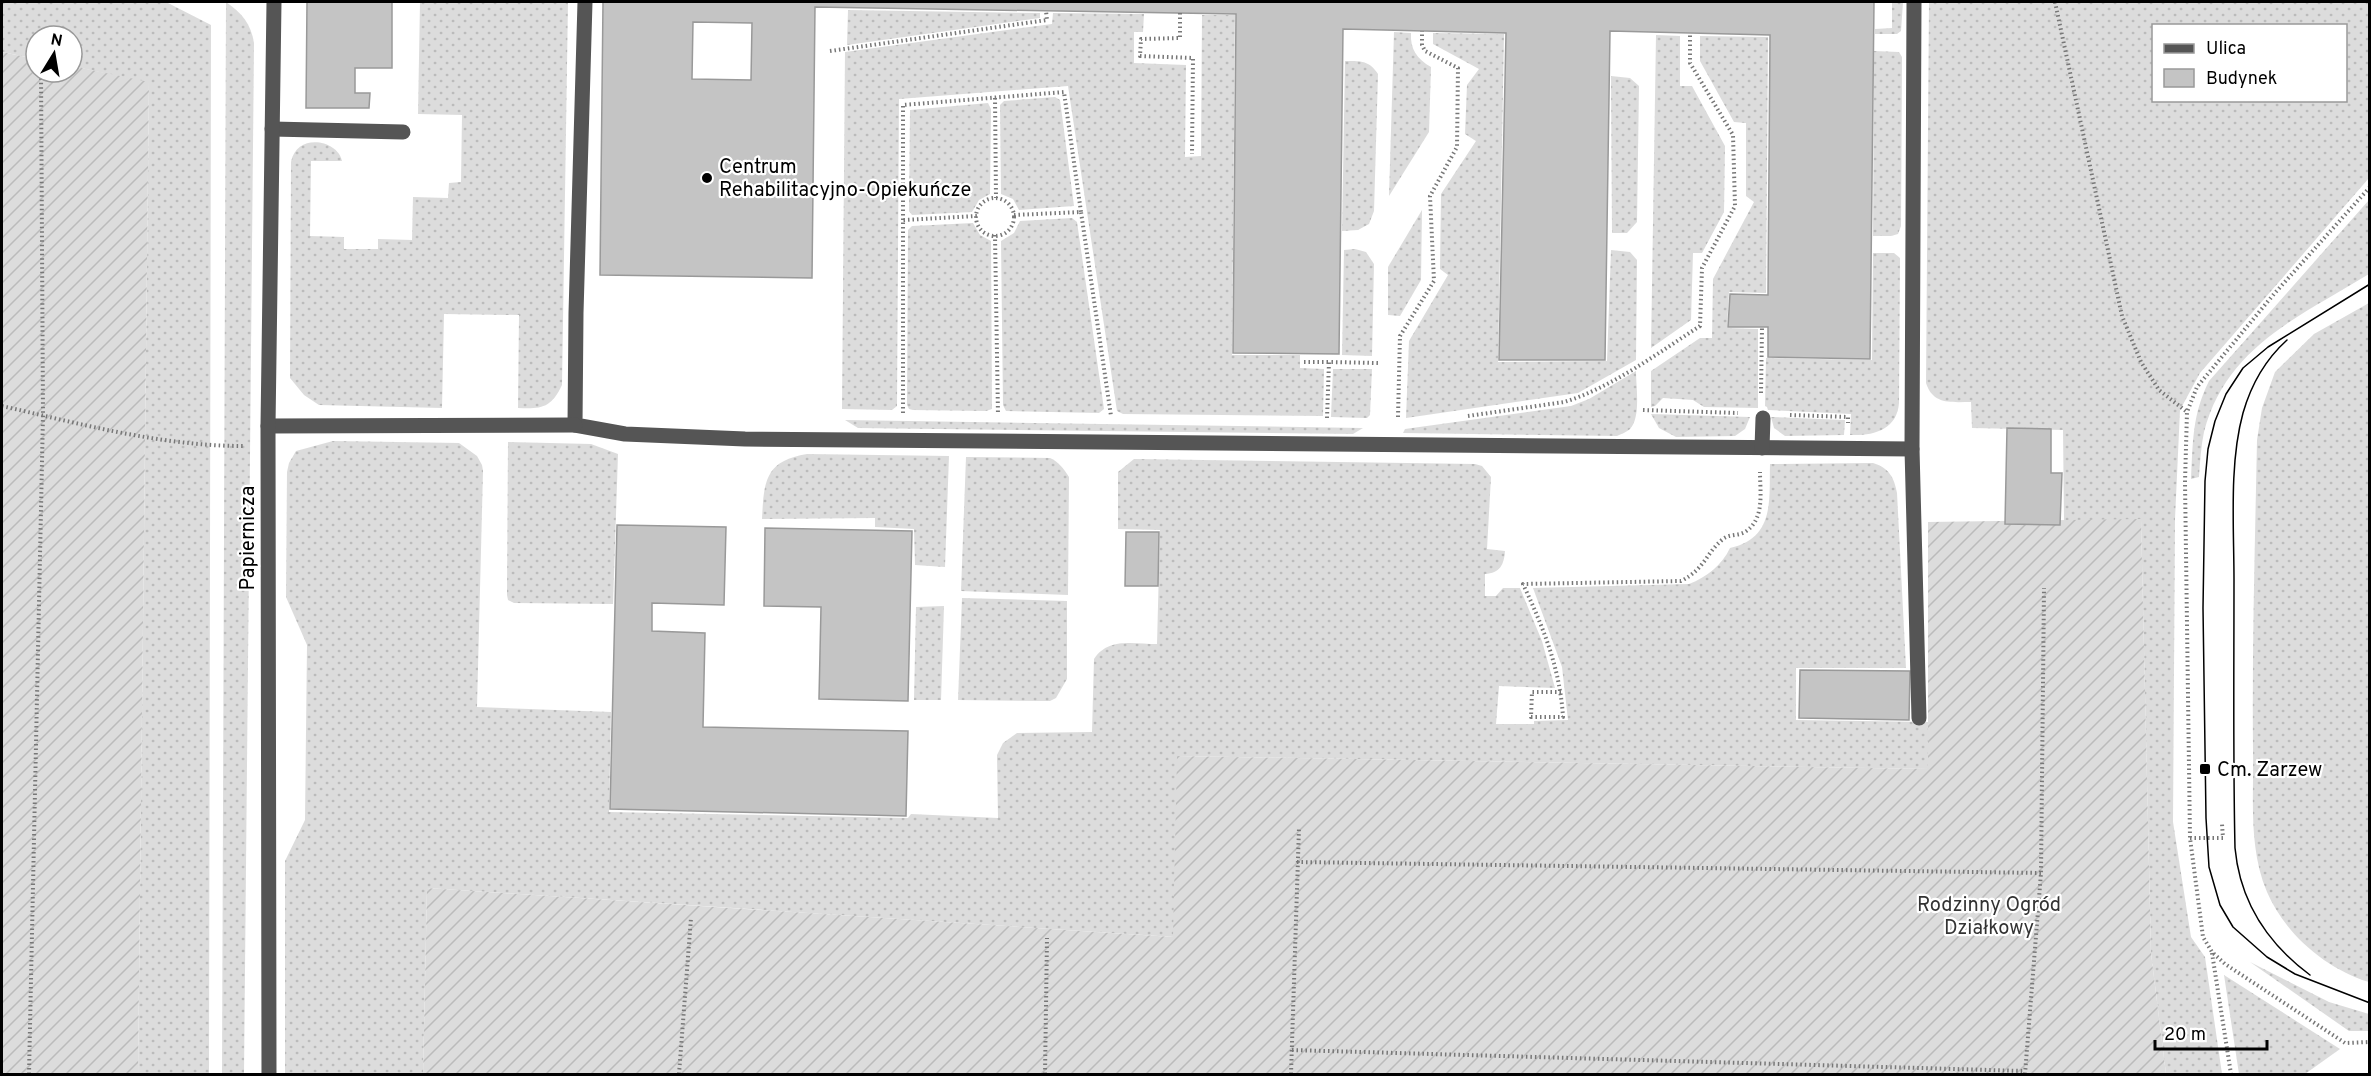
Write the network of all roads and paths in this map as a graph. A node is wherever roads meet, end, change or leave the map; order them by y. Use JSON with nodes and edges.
{"nodes":[{"id":1,"x":274,"y":2,"type":"edge"},
{"id":2,"x":585,"y":2,"type":"edge"},
{"id":3,"x":1914,"y":2,"type":"edge"},
{"id":4,"x":2055,"y":2,"type":"edge"},
{"id":5,"x":1046,"y":11,"type":"dead end"},
{"id":6,"x":1180,"y":13,"type":"dead end"},
{"id":7,"x":1422,"y":31,"type":"dead end"},
{"id":8,"x":1690,"y":33,"type":"dead end"},
{"id":9,"x":830,"y":51,"type":"dead end"},
{"id":10,"x":41,"y":84,"type":"edge"},
{"id":11,"x":995,"y":98,"type":"junction"},
{"id":12,"x":272,"y":129,"type":"junction"},
{"id":13,"x":403,"y":132,"type":"dead end"},
{"id":14,"x":1192,"y":154,"type":"dead end"},
{"id":15,"x":2370,"y":187,"type":"edge"},
{"id":16,"x":996,"y":198,"type":"junction"},
{"id":17,"x":1081,"y":212,"type":"junction"},
{"id":18,"x":1014,"y":215,"type":"junction"},
{"id":19,"x":976,"y":216,"type":"junction"},
{"id":20,"x":903,"y":220,"type":"junction"},
{"id":21,"x":995,"y":235,"type":"junction"},
{"id":22,"x":1762,"y":328,"type":"dead end"},
{"id":23,"x":1304,"y":362,"type":"dead end"},
{"id":24,"x":1329,"y":362,"type":"junction"},
{"id":25,"x":1378,"y":363,"type":"dead end"},
{"id":26,"x":2,"y":406,"type":"edge"},
{"id":27,"x":1643,"y":410,"type":"dead end"},
{"id":28,"x":1758,"y":411,"type":"junction"},
{"id":29,"x":2187,"y":412,"type":"junction"},
{"id":30,"x":43,"y":415,"type":"junction"},
{"id":31,"x":892,"y":415,"type":"dead end"},
{"id":32,"x":1784,"y":415,"type":"dead end"},
{"id":33,"x":1463,"y":416,"type":"dead end"},
{"id":34,"x":986,"y":417,"type":"dead end"},
{"id":35,"x":998,"y":417,"type":"junction"},
{"id":36,"x":1010,"y":417,"type":"dead end"},
{"id":37,"x":1100,"y":418,"type":"dead end"},
{"id":38,"x":1327,"y":422,"type":"dead end"},
{"id":39,"x":1398,"y":424,"type":"dead end"},
{"id":40,"x":575,"y":425,"type":"junction"},
{"id":41,"x":268,"y":426,"type":"junction"},
{"id":42,"x":268,"y":447,"type":"junction"},
{"id":43,"x":1761,"y":448,"type":"junction"},
{"id":44,"x":1848,"y":448,"type":"junction"},
{"id":45,"x":1912,"y":448,"type":"junction"},
{"id":46,"x":2044,"y":588,"type":"dead end"},
{"id":47,"x":1561,"y":692,"type":"junction"},
{"id":48,"x":1919,"y":718,"type":"dead end"},
{"id":49,"x":2222,"y":824,"type":"dead end"},
{"id":50,"x":1299,"y":828,"type":"dead end"},
{"id":51,"x":2190,"y":838,"type":"junction"},
{"id":52,"x":1297,"y":862,"type":"junction"},
{"id":53,"x":2041,"y":873,"type":"junction"},
{"id":54,"x":691,"y":918,"type":"dead end"},
{"id":55,"x":1047,"y":938,"type":"dead end"},
{"id":56,"x":2212,"y":952,"type":"junction"},
{"id":57,"x":2370,"y":1042,"type":"edge"},
{"id":58,"x":1292,"y":1050,"type":"junction"},
{"id":59,"x":2024,"y":1073,"type":"edge"},
{"id":60,"x":29,"y":1074,"type":"edge"},
{"id":61,"x":269,"y":1074,"type":"edge"},
{"id":62,"x":679,"y":1074,"type":"edge"},
{"id":63,"x":1045,"y":1074,"type":"edge"},
{"id":64,"x":1291,"y":1074,"type":"edge"},
{"id":65,"x":2231,"y":1074,"type":"edge"}],
"edges":[{"from":1,"to":12,"type":"street","name":"Papiernicza"},
{"from":2,"to":40,"type":"street"},
{"from":3,"to":45,"type":"street"},
{"from":4,"to":29,"type":"path"},
{"from":5,"to":9,"type":"path"},
{"from":6,"to":14,"type":"path"},
{"from":7,"to":39,"type":"path"},
{"from":8,"to":33,"type":"path"},
{"from":10,"to":30,"type":"path"},
{"from":11,"to":16,"type":"path"},
{"from":11,"to":17,"type":"path"},
{"from":11,"to":20,"type":"path"},
{"from":12,"to":13,"type":"street"},
{"from":12,"to":41,"type":"street","name":"Papiernicza"},
{"from":15,"to":29,"type":"path"},
{"from":16,"to":18,"type":"path"},
{"from":16,"to":19,"type":"path"},
{"from":17,"to":18,"type":"path"},
{"from":17,"to":37,"type":"path"},
{"from":18,"to":21,"type":"path"},
{"from":19,"to":20,"type":"path"},
{"from":19,"to":21,"type":"path"},
{"from":20,"to":31,"type":"path"},
{"from":21,"to":35,"type":"path"},
{"from":22,"to":28,"type":"path"},
{"from":23,"to":24,"type":"path"},
{"from":24,"to":25,"type":"path"},
{"from":24,"to":38,"type":"path"},
{"from":26,"to":30,"type":"path"},
{"from":27,"to":28,"type":"path"},
{"from":28,"to":43,"type":"street"},
{"from":29,"to":51,"type":"path"},
{"from":30,"to":42,"type":"path"},
{"from":30,"to":60,"type":"path"},
{"from":32,"to":44,"type":"path"},
{"from":34,"to":35,"type":"path"},
{"from":35,"to":36,"type":"path"},
{"from":40,"to":41,"type":"street"},
{"from":40,"to":43,"type":"street"},
{"from":41,"to":42,"type":"street","name":"Papiernicza"},
{"from":42,"to":61,"type":"street","name":"Papiernicza"},
{"from":43,"to":44,"type":"street"},
{"from":43,"to":47,"type":"path"},
{"from":44,"to":45,"type":"street"},
{"from":45,"to":48,"type":"street"},
{"from":46,"to":53,"type":"path"},
{"from":47,"to":47,"type":"path"},
{"from":49,"to":51,"type":"path"},
{"from":50,"to":52,"type":"path"},
{"from":51,"to":56,"type":"path"},
{"from":52,"to":53,"type":"path"},
{"from":52,"to":58,"type":"path"},
{"from":53,"to":59,"type":"path"},
{"from":54,"to":62,"type":"path"},
{"from":55,"to":63,"type":"path"},
{"from":56,"to":57,"type":"path"},
{"from":56,"to":65,"type":"path"},
{"from":58,"to":59,"type":"path"},
{"from":58,"to":64,"type":"path"}]}
